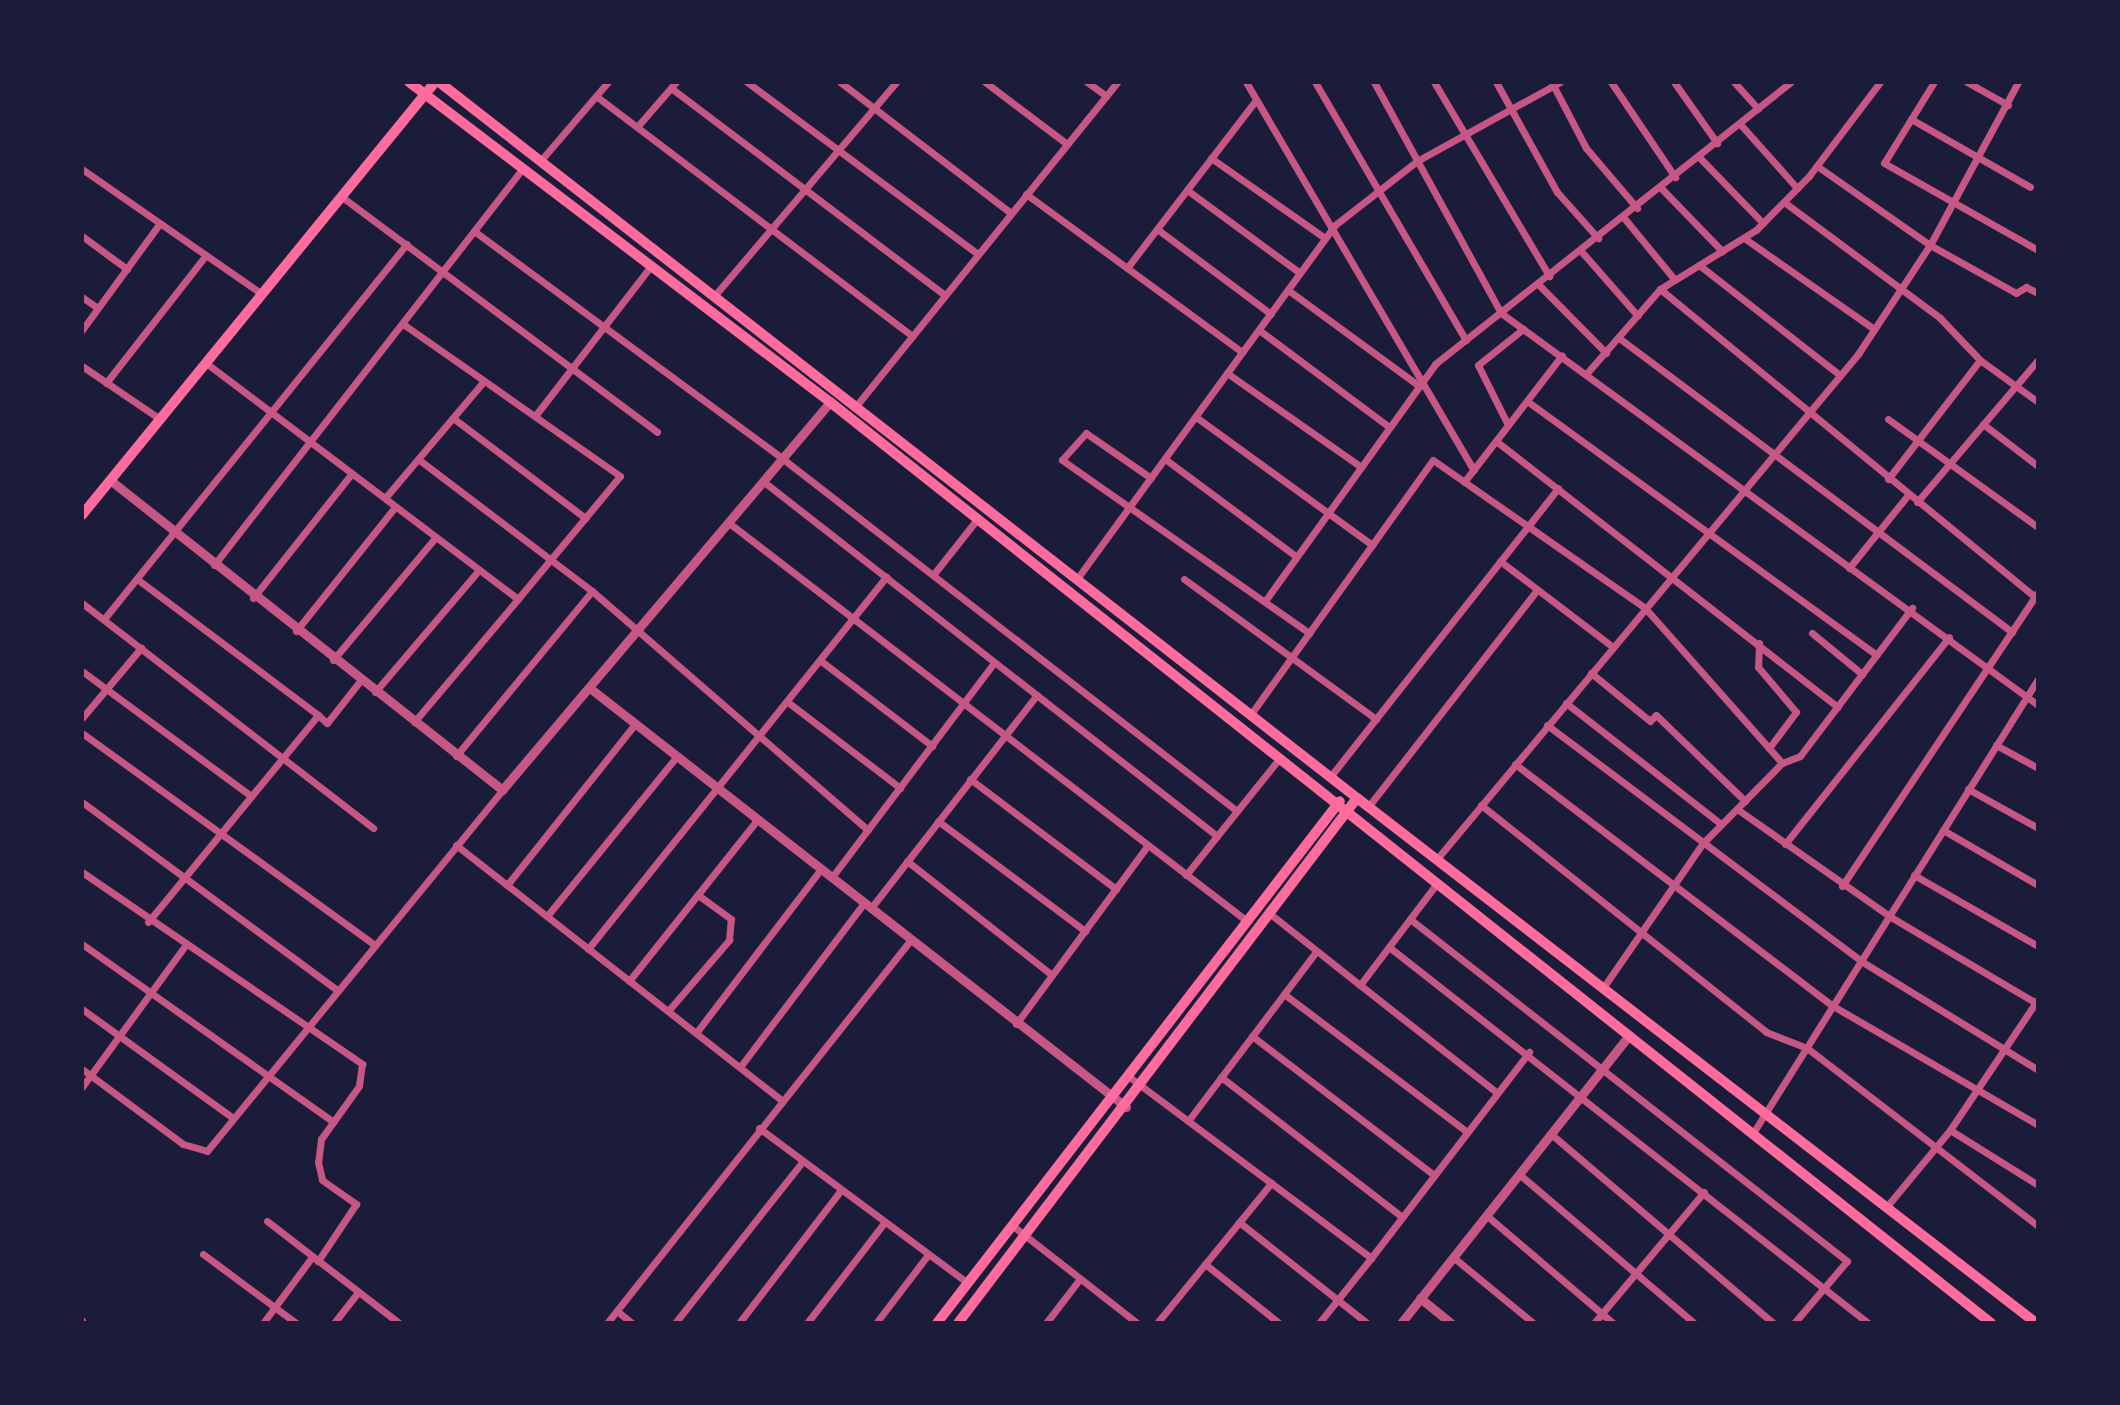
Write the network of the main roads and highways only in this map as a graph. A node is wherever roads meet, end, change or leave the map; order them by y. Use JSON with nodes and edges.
{"nodes":[{"id":1,"x":409,"y":82,"type":"edge"},
{"id":2,"x":437,"y":82,"type":"edge"},
{"id":3,"x":425,"y":94,"type":"junction"},
{"id":4,"x":82,"y":514,"type":"edge"},
{"id":5,"x":1353,"y":795,"type":"junction"},
{"id":6,"x":1342,"y":808,"type":"junction"},
{"id":7,"x":937,"y":1323,"type":"edge"},
{"id":8,"x":958,"y":1323,"type":"edge"},
{"id":9,"x":1991,"y":1323,"type":"edge"},
{"id":10,"x":2036,"y":1323,"type":"edge"}],
"edges":[{"from":1,"to":3,"type":"main road"},
{"from":2,"to":3,"type":"main road"},
{"from":2,"to":5,"type":"main road"},
{"from":3,"to":4,"type":"main road"},
{"from":3,"to":6,"type":"main road"},
{"from":5,"to":6,"type":"main road"},
{"from":5,"to":10,"type":"main road"},
{"from":6,"to":7,"type":"main road"},
{"from":6,"to":8,"type":"main road"},
{"from":6,"to":9,"type":"main road"}]}
